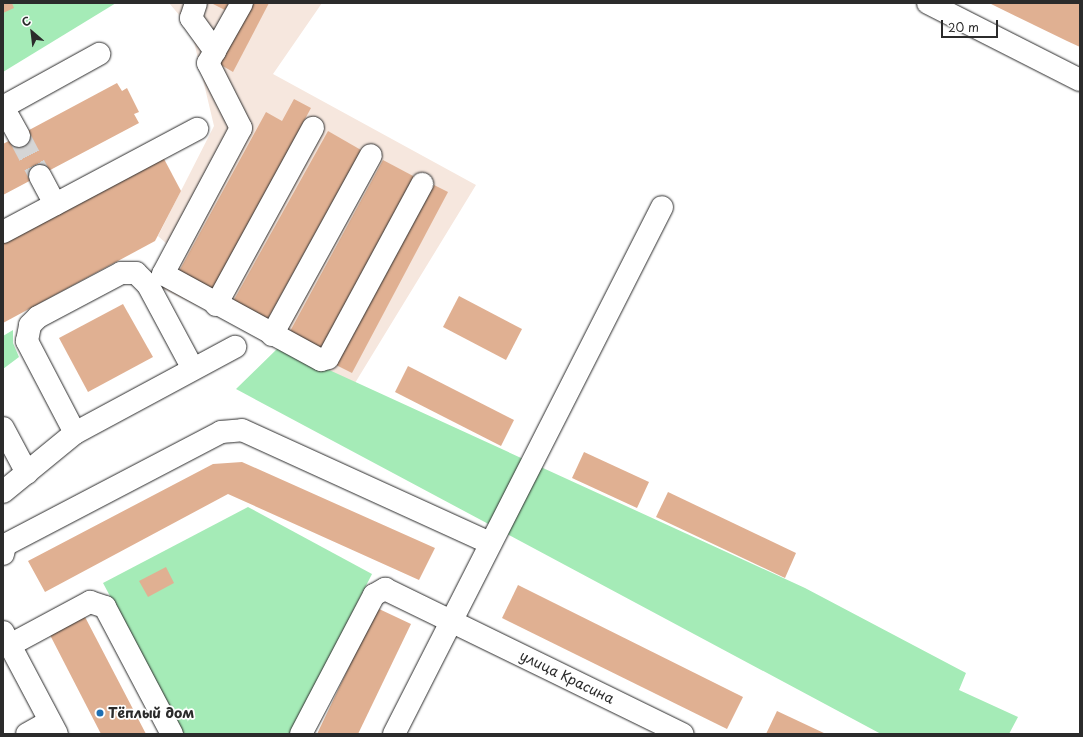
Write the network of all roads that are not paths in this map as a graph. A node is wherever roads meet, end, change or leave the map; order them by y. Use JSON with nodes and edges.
{"nodes":[{"id":1,"x":196,"y":3,"type":"edge"},
{"id":2,"x":242,"y":3,"type":"edge"},
{"id":3,"x":928,"y":3,"type":"edge"},
{"id":4,"x":215,"y":51,"type":"junction"},
{"id":5,"x":99,"y":54,"type":"dead end"},
{"id":6,"x":1080,"y":80,"type":"edge"},
{"id":7,"x":3,"y":107,"type":"edge"},
{"id":8,"x":313,"y":128,"type":"dead end"},
{"id":9,"x":197,"y":129,"type":"dead end"},
{"id":10,"x":19,"y":136,"type":"tunnel mouth"},
{"id":11,"x":371,"y":155,"type":"dead end"},
{"id":12,"x":40,"y":176,"type":"tunnel mouth"},
{"id":13,"x":422,"y":184,"type":"dead end"},
{"id":14,"x":55,"y":204,"type":"junction"},
{"id":15,"x":662,"y":206,"type":"dead end"},
{"id":16,"x":3,"y":232,"type":"edge"},
{"id":17,"x":216,"y":305,"type":"junction"},
{"id":18,"x":272,"y":335,"type":"junction"},
{"id":19,"x":235,"y":347,"type":"dead end"},
{"id":20,"x":193,"y":369,"type":"junction"},
{"id":21,"x":3,"y":428,"type":"edge"},
{"id":22,"x":75,"y":433,"type":"junction"},
{"id":23,"x":27,"y":473,"type":"junction"},
{"id":24,"x":3,"y":492,"type":"edge"},
{"id":25,"x":490,"y":543,"type":"junction"},
{"id":26,"x":3,"y":554,"type":"edge"},
{"id":27,"x":453,"y":620,"type":"junction"},
{"id":28,"x":6,"y":638,"type":"edge"},
{"id":29,"x":53,"y":727,"type":"edge"},
{"id":30,"x":27,"y":734,"type":"edge"},
{"id":31,"x":172,"y":734,"type":"edge"},
{"id":32,"x":301,"y":734,"type":"edge"},
{"id":33,"x":394,"y":734,"type":"edge"},
{"id":34,"x":682,"y":734,"type":"edge"}],
"edges":[{"from":1,"to":4,"type":"street"},
{"from":2,"to":4,"type":"street"},
{"from":3,"to":6,"type":"street"},
{"from":4,"to":17,"type":"street"},
{"from":5,"to":7,"type":"street"},
{"from":7,"to":10,"type":"street"},
{"from":8,"to":17,"type":"street"},
{"from":9,"to":14,"type":"street"},
{"from":11,"to":18,"type":"street"},
{"from":12,"to":14,"type":"street"},
{"from":13,"to":18,"type":"street"},
{"from":14,"to":16,"type":"street"},
{"from":15,"to":25,"type":"street"},
{"from":17,"to":18,"type":"street"},
{"from":19,"to":20,"type":"street"},
{"from":20,"to":22,"type":"street"},
{"from":20,"to":22,"type":"street"},
{"from":21,"to":23,"type":"street"},
{"from":22,"to":23,"type":"street"},
{"from":23,"to":24,"type":"street"},
{"from":25,"to":26,"type":"street"},
{"from":25,"to":27,"type":"street"},
{"from":27,"to":32,"type":"street","name":"улица Красина"},
{"from":27,"to":33,"type":"street"},
{"from":27,"to":34,"type":"street","name":"улица Красина"},
{"from":28,"to":29,"type":"street"},
{"from":28,"to":31,"type":"street"},
{"from":29,"to":30,"type":"street"}]}
